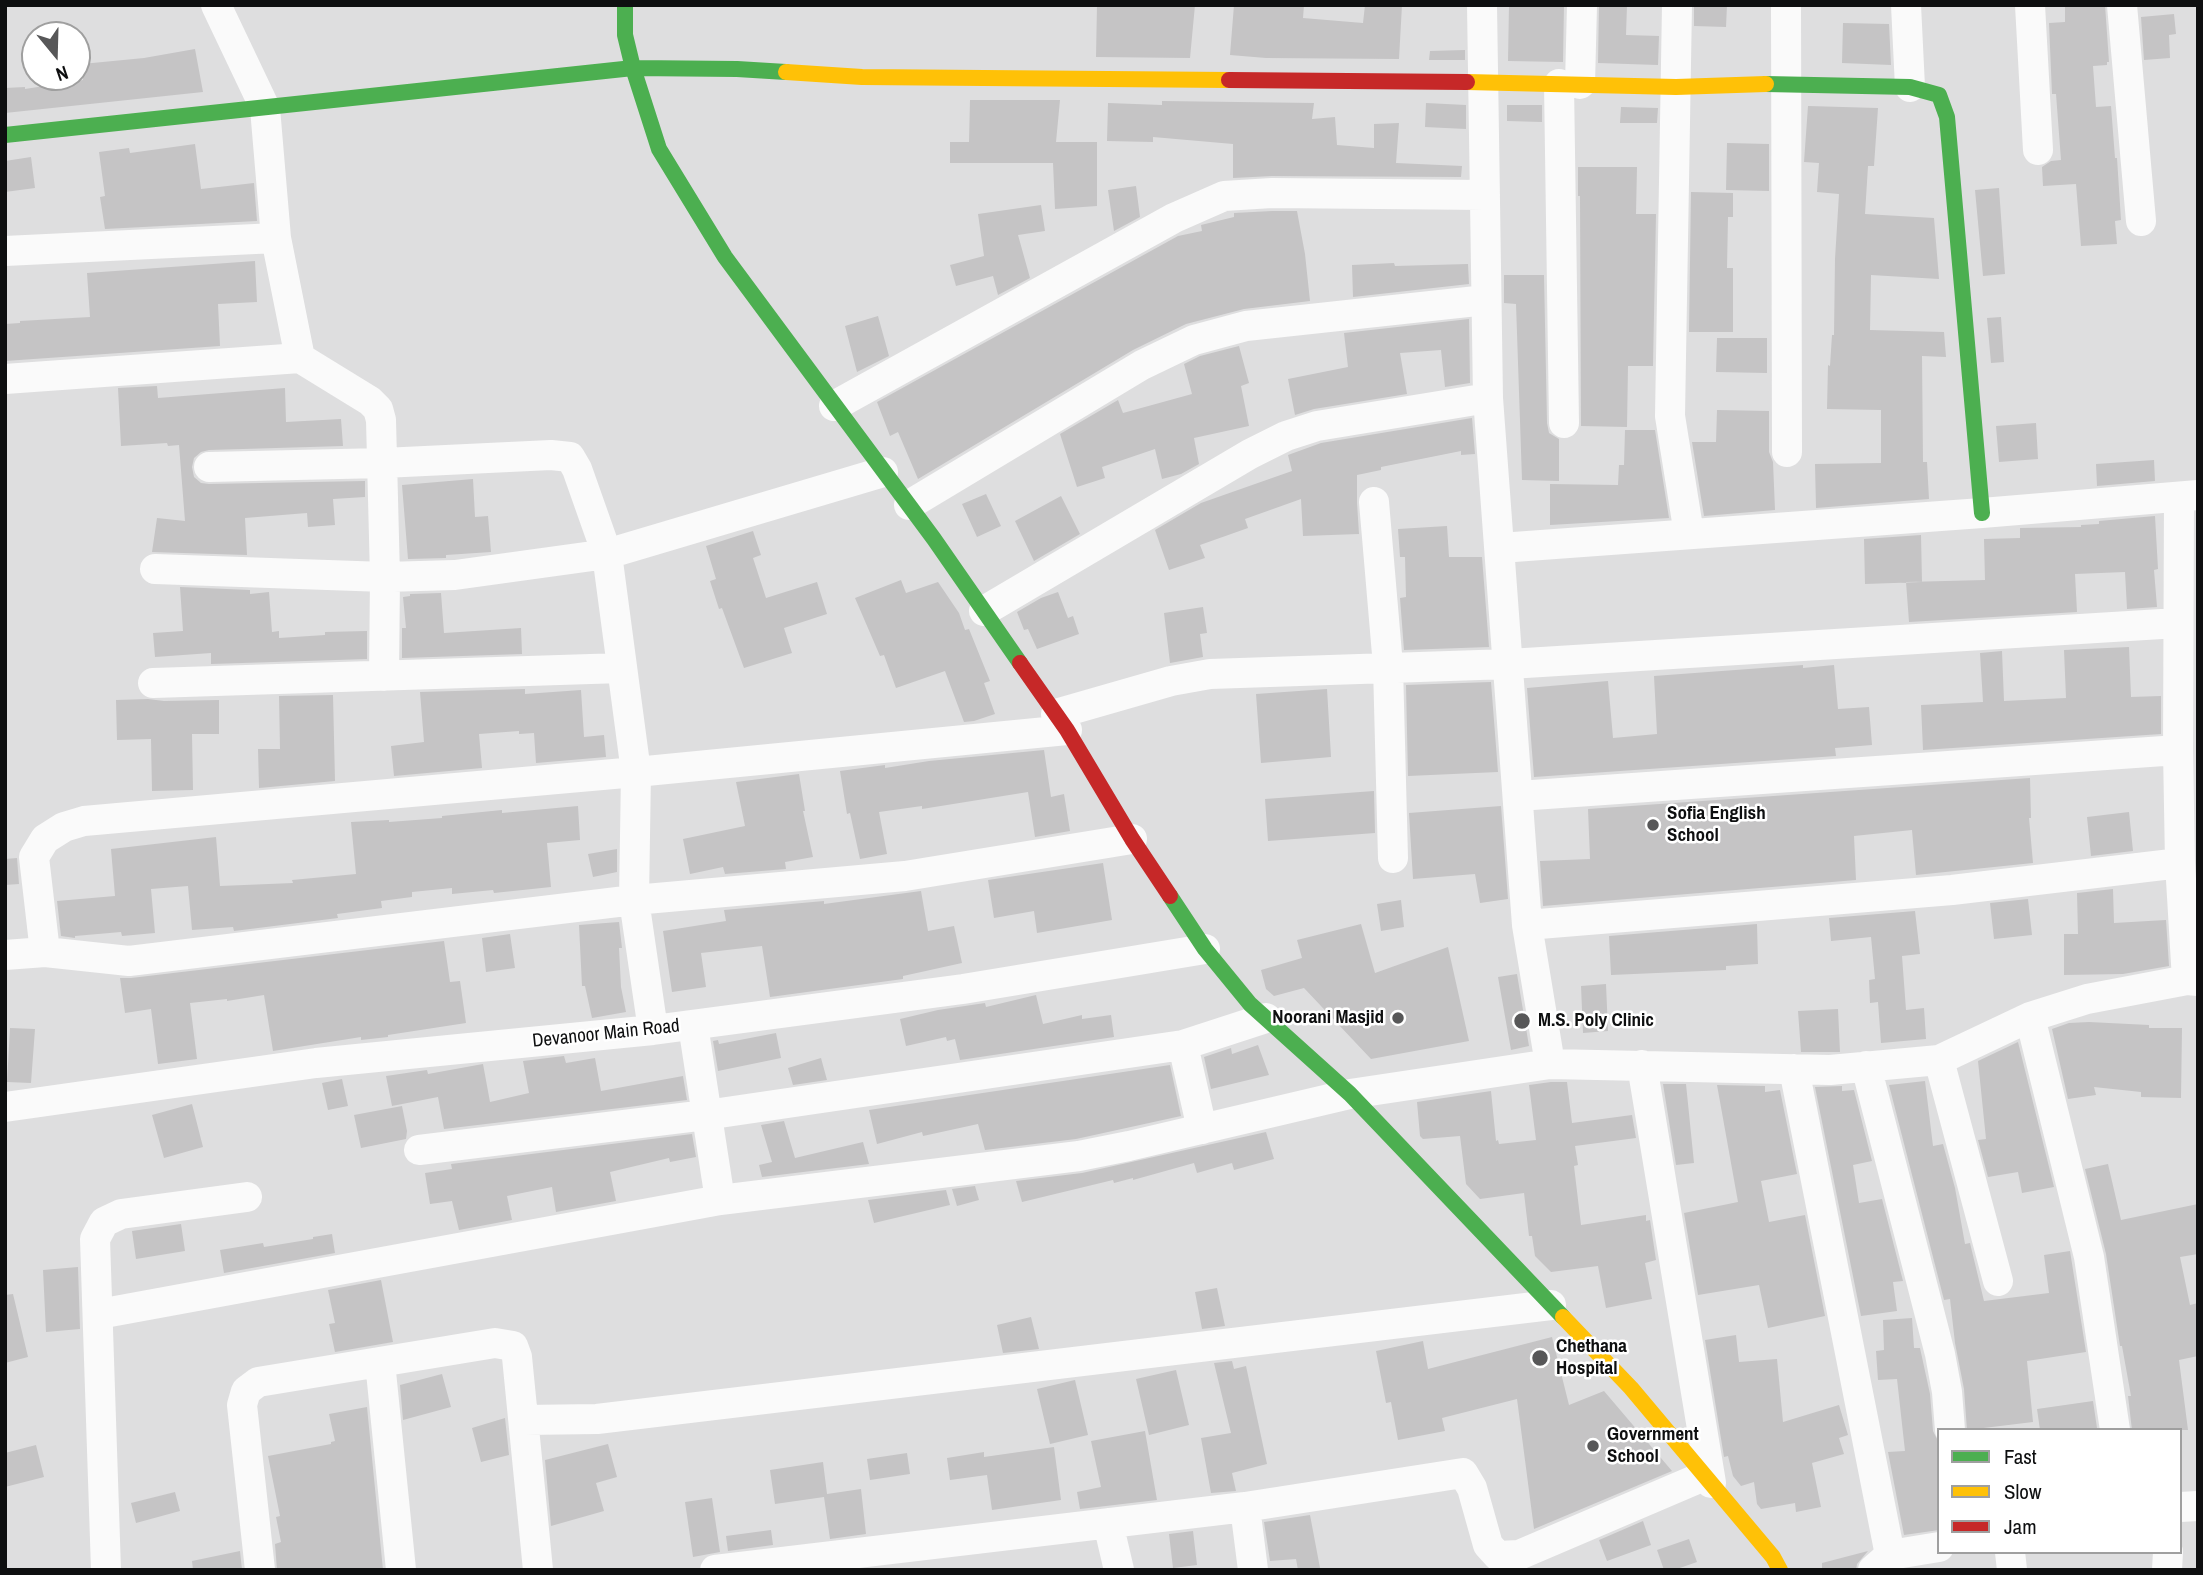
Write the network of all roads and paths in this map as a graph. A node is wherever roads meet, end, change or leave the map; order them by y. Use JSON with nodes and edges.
{"nodes":[{"id":1,"x":216,"y":5,"type":"edge"},
{"id":2,"x":625,"y":5,"type":"edge"},
{"id":3,"x":1482,"y":5,"type":"edge"},
{"id":4,"x":1582,"y":5,"type":"edge"},
{"id":5,"x":1677,"y":5,"type":"edge"},
{"id":6,"x":1786,"y":5,"type":"edge"},
{"id":7,"x":1906,"y":5,"type":"edge"},
{"id":8,"x":2030,"y":5,"type":"edge"},
{"id":9,"x":2122,"y":5,"type":"edge"},
{"id":10,"x":633,"y":68,"type":"junction"},
{"id":11,"x":1483,"y":82,"type":"junction"},
{"id":12,"x":1786,"y":83,"type":"junction"},
{"id":13,"x":1569,"y":84,"type":"junction"},
{"id":14,"x":1676,"y":87,"type":"junction"},
{"id":15,"x":1910,"y":87,"type":"junction"},
{"id":16,"x":265,"y":108,"type":"junction"},
{"id":17,"x":5,"y":135,"type":"edge"},
{"id":18,"x":2038,"y":150,"type":"dead end"},
{"id":19,"x":1485,"y":195,"type":"junction"},
{"id":20,"x":2141,"y":221,"type":"dead end"},
{"id":21,"x":276,"y":239,"type":"junction"},
{"id":22,"x":5,"y":251,"type":"edge"},
{"id":23,"x":1486,"y":300,"type":"junction"},
{"id":24,"x":300,"y":358,"type":"junction"},
{"id":25,"x":5,"y":379,"type":"edge"},
{"id":26,"x":1488,"y":398,"type":"junction"},
{"id":27,"x":834,"y":406,"type":"junction"},
{"id":28,"x":1564,"y":423,"type":"dead end"},
{"id":29,"x":1787,"y":452,"type":"dead end"},
{"id":30,"x":383,"y":463,"type":"junction"},
{"id":31,"x":209,"y":467,"type":"dead end"},
{"id":32,"x":883,"y":472,"type":"junction"},
{"id":33,"x":2188,"y":496,"type":"edge"},
{"id":34,"x":1374,"y":502,"type":"dead end"},
{"id":35,"x":909,"y":505,"type":"junction"},
{"id":36,"x":1982,"y":513,"type":"junction"},
{"id":37,"x":1689,"y":534,"type":"junction"},
{"id":38,"x":1500,"y":548,"type":"junction"},
{"id":39,"x":607,"y":554,"type":"junction"},
{"id":40,"x":155,"y":569,"type":"dead end"},
{"id":41,"x":385,"y":577,"type":"junction"},
{"id":42,"x":984,"y":611,"type":"junction"},
{"id":43,"x":2178,"y":623,"type":"junction"},
{"id":44,"x":1509,"y":664,"type":"junction"},
{"id":45,"x":1388,"y":666,"type":"junction"},
{"id":46,"x":622,"y":668,"type":"junction"},
{"id":47,"x":384,"y":676,"type":"junction"},
{"id":48,"x":153,"y":683,"type":"dead end"},
{"id":49,"x":1061,"y":722,"type":"junction"},
{"id":50,"x":2178,"y":750,"type":"junction"},
{"id":51,"x":636,"y":772,"type":"junction"},
{"id":52,"x":1518,"y":796,"type":"junction"},
{"id":53,"x":1132,"y":839,"type":"junction"},
{"id":54,"x":1393,"y":858,"type":"dead end"},
{"id":55,"x":2180,"y":863,"type":"junction"},
{"id":56,"x":634,"y":900,"type":"junction"},
{"id":57,"x":1527,"y":925,"type":"junction"},
{"id":58,"x":1205,"y":949,"type":"junction"},
{"id":59,"x":45,"y":952,"type":"junction"},
{"id":60,"x":5,"y":955,"type":"edge"},
{"id":61,"x":2192,"y":980,"type":"edge"},
{"id":62,"x":2031,"y":1017,"type":"junction"},
{"id":63,"x":1266,"y":1018,"type":"junction"},
{"id":64,"x":693,"y":1025,"type":"junction"},
{"id":65,"x":653,"y":1030,"type":"junction"},
{"id":66,"x":1183,"y":1045,"type":"junction"},
{"id":67,"x":1939,"y":1060,"type":"junction"},
{"id":68,"x":1550,"y":1064,"type":"junction"},
{"id":69,"x":1642,"y":1065,"type":"junction"},
{"id":70,"x":1866,"y":1066,"type":"junction"},
{"id":71,"x":1794,"y":1069,"type":"junction"},
{"id":72,"x":1350,"y":1094,"type":"junction"},
{"id":73,"x":5,"y":1107,"type":"edge"},
{"id":74,"x":706,"y":1115,"type":"junction"},
{"id":75,"x":1202,"y":1129,"type":"junction"},
{"id":76,"x":419,"y":1150,"type":"dead end"},
{"id":77,"x":247,"y":1197,"type":"dead end"},
{"id":78,"x":720,"y":1200,"type":"junction"},
{"id":79,"x":1998,"y":1281,"type":"dead end"},
{"id":80,"x":1551,"y":1305,"type":"junction"},
{"id":81,"x":99,"y":1314,"type":"junction"},
{"id":82,"x":380,"y":1362,"type":"junction"},
{"id":83,"x":524,"y":1420,"type":"junction"},
{"id":84,"x":1950,"y":1428,"type":"edge"},
{"id":85,"x":2115,"y":1428,"type":"edge"},
{"id":86,"x":1708,"y":1480,"type":"junction"},
{"id":87,"x":1245,"y":1507,"type":"junction"},
{"id":88,"x":1108,"y":1523,"type":"junction"},
{"id":89,"x":1937,"y":1548,"type":"edge"},
{"id":90,"x":1551,"y":1556,"type":"edge"},
{"id":91,"x":1882,"y":1563,"type":"edge"},
{"id":92,"x":106,"y":1570,"type":"edge"},
{"id":93,"x":260,"y":1570,"type":"edge"},
{"id":94,"x":401,"y":1570,"type":"edge"},
{"id":95,"x":538,"y":1570,"type":"edge"},
{"id":96,"x":715,"y":1570,"type":"edge"},
{"id":97,"x":1119,"y":1570,"type":"edge"},
{"id":98,"x":1253,"y":1570,"type":"edge"},
{"id":99,"x":1780,"y":1570,"type":"edge"}],
"edges":[{"from":1,"to":16,"type":"street"},
{"from":2,"to":10,"type":"street"},
{"from":3,"to":11,"type":"street"},
{"from":4,"to":13,"type":"street"},
{"from":5,"to":14,"type":"street"},
{"from":6,"to":12,"type":"street"},
{"from":7,"to":15,"type":"street"},
{"from":8,"to":18,"type":"street"},
{"from":9,"to":20,"type":"street"},
{"from":10,"to":11,"type":"street"},
{"from":10,"to":16,"type":"street"},
{"from":10,"to":27,"type":"street"},
{"from":11,"to":13,"type":"street"},
{"from":11,"to":19,"type":"street"},
{"from":12,"to":14,"type":"street"},
{"from":12,"to":15,"type":"street"},
{"from":12,"to":29,"type":"street"},
{"from":13,"to":14,"type":"street"},
{"from":13,"to":28,"type":"street"},
{"from":14,"to":37,"type":"street"},
{"from":15,"to":36,"type":"street"},
{"from":16,"to":17,"type":"street"},
{"from":16,"to":21,"type":"street"},
{"from":19,"to":23,"type":"street"},
{"from":19,"to":27,"type":"street"},
{"from":21,"to":22,"type":"street"},
{"from":21,"to":24,"type":"street"},
{"from":23,"to":26,"type":"street"},
{"from":23,"to":35,"type":"street"},
{"from":24,"to":25,"type":"street"},
{"from":24,"to":30,"type":"street"},
{"from":26,"to":38,"type":"street"},
{"from":26,"to":42,"type":"street"},
{"from":27,"to":32,"type":"street"},
{"from":30,"to":31,"type":"street"},
{"from":30,"to":39,"type":"street"},
{"from":30,"to":41,"type":"street"},
{"from":32,"to":35,"type":"street"},
{"from":32,"to":39,"type":"street"},
{"from":33,"to":36,"type":"street"},
{"from":33,"to":43,"type":"street"},
{"from":34,"to":45,"type":"street"},
{"from":35,"to":42,"type":"street"},
{"from":36,"to":37,"type":"street"},
{"from":37,"to":38,"type":"street"},
{"from":38,"to":44,"type":"street"},
{"from":39,"to":41,"type":"street"},
{"from":39,"to":46,"type":"street"},
{"from":40,"to":41,"type":"street"},
{"from":41,"to":47,"type":"street"},
{"from":42,"to":49,"type":"street"},
{"from":43,"to":44,"type":"street"},
{"from":43,"to":50,"type":"street"},
{"from":44,"to":45,"type":"street"},
{"from":44,"to":52,"type":"street"},
{"from":45,"to":49,"type":"street"},
{"from":45,"to":54,"type":"street"},
{"from":46,"to":47,"type":"street"},
{"from":46,"to":51,"type":"street"},
{"from":47,"to":48,"type":"street"},
{"from":49,"to":51,"type":"street"},
{"from":49,"to":53,"type":"street"},
{"from":50,"to":52,"type":"street"},
{"from":50,"to":55,"type":"street"},
{"from":51,"to":56,"type":"street"},
{"from":51,"to":59,"type":"street"},
{"from":52,"to":57,"type":"street"},
{"from":53,"to":56,"type":"street"},
{"from":53,"to":58,"type":"street"},
{"from":55,"to":57,"type":"street"},
{"from":55,"to":61,"type":"street"},
{"from":56,"to":59,"type":"street"},
{"from":56,"to":65,"type":"street"},
{"from":57,"to":68,"type":"street"},
{"from":58,"to":63,"type":"street"},
{"from":58,"to":64,"type":"street","name":"Devanoor Main Road"},
{"from":59,"to":60,"type":"street"},
{"from":61,"to":62,"type":"street"},
{"from":62,"to":67,"type":"street"},
{"from":62,"to":85,"type":"street"},
{"from":63,"to":66,"type":"street"},
{"from":63,"to":72,"type":"street"},
{"from":64,"to":65,"type":"street","name":"Devanoor Main Road"},
{"from":64,"to":74,"type":"street"},
{"from":65,"to":73,"type":"street","name":"Devanoor Main Road"},
{"from":66,"to":74,"type":"street"},
{"from":66,"to":75,"type":"street"},
{"from":67,"to":70,"type":"street"},
{"from":67,"to":79,"type":"street"},
{"from":68,"to":69,"type":"street"},
{"from":68,"to":72,"type":"street"},
{"from":69,"to":71,"type":"street"},
{"from":69,"to":86,"type":"street"},
{"from":70,"to":71,"type":"street"},
{"from":70,"to":84,"type":"street"},
{"from":71,"to":91,"type":"street"},
{"from":72,"to":75,"type":"street"},
{"from":72,"to":80,"type":"street"},
{"from":74,"to":76,"type":"street"},
{"from":74,"to":78,"type":"street"},
{"from":75,"to":78,"type":"street"},
{"from":77,"to":81,"type":"street"},
{"from":78,"to":81,"type":"street"},
{"from":80,"to":83,"type":"street"},
{"from":80,"to":86,"type":"street"},
{"from":81,"to":92,"type":"street"},
{"from":82,"to":83,"type":"street"},
{"from":82,"to":93,"type":"street"},
{"from":82,"to":94,"type":"street"},
{"from":83,"to":95,"type":"street"},
{"from":86,"to":90,"type":"street"},
{"from":86,"to":99,"type":"street"},
{"from":87,"to":88,"type":"street"},
{"from":87,"to":90,"type":"street"},
{"from":87,"to":98,"type":"street"},
{"from":88,"to":96,"type":"street"},
{"from":88,"to":97,"type":"street"},
{"from":89,"to":91,"type":"street"}]}
